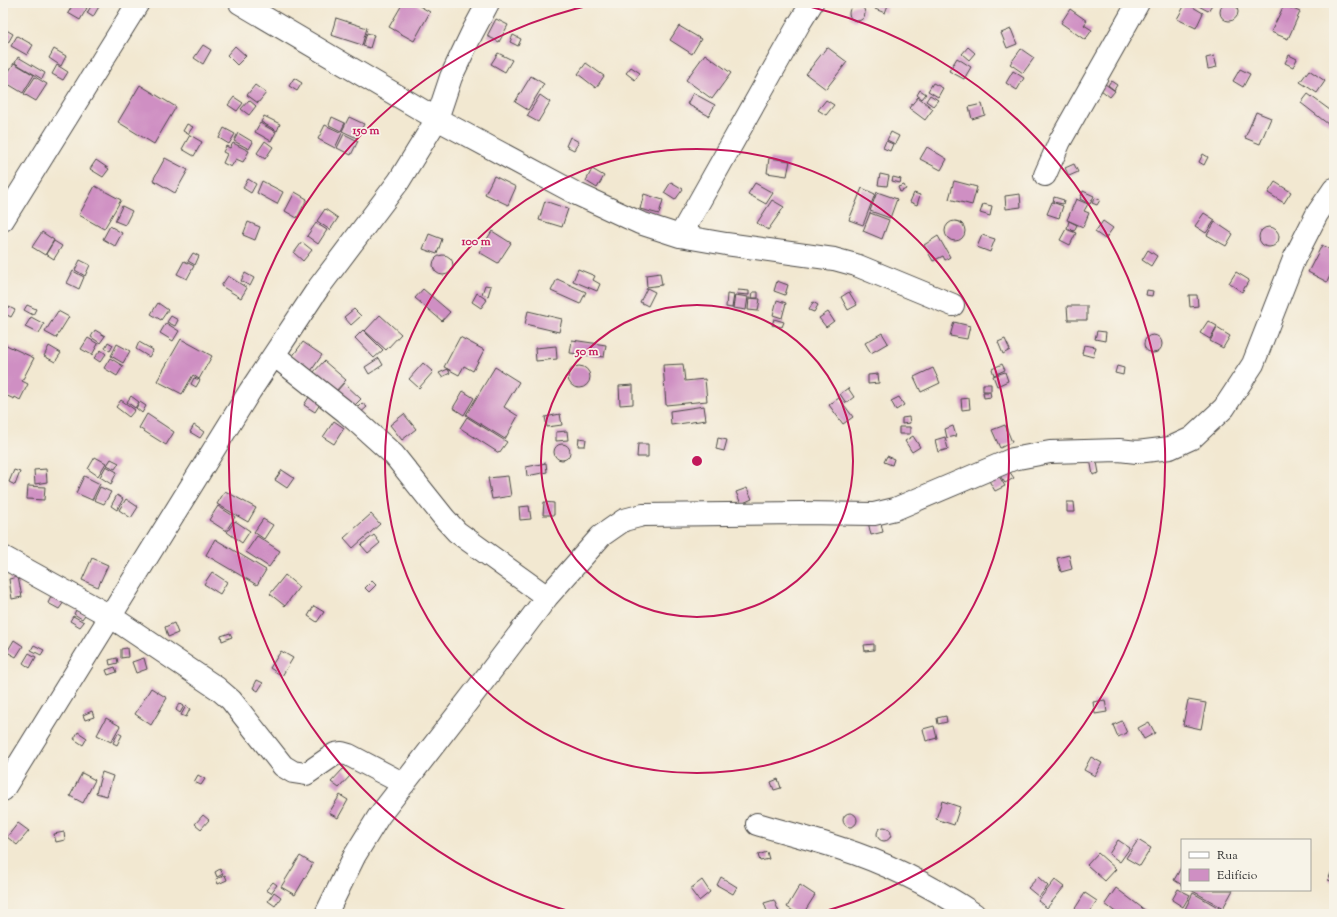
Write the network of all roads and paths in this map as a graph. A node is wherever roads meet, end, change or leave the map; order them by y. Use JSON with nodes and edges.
{"nodes":[{"id":1,"x":138,"y":3,"type":"edge"},
{"id":2,"x":240,"y":3,"type":"edge"},
{"id":3,"x":488,"y":3,"type":"edge"},
{"id":4,"x":812,"y":3,"type":"edge"},
{"id":5,"x":1138,"y":3,"type":"edge"},
{"id":6,"x":437,"y":119,"type":"junction"},
{"id":7,"x":1045,"y":175,"type":"dead end"},
{"id":8,"x":1334,"y":189,"type":"edge"},
{"id":9,"x":4,"y":217,"type":"edge"},
{"id":10,"x":680,"y":236,"type":"junction"},
{"id":11,"x":953,"y":305,"type":"dead end"},
{"id":12,"x":274,"y":355,"type":"junction"},
{"id":13,"x":3,"y":558,"type":"edge"},
{"id":14,"x":547,"y":597,"type":"junction"},
{"id":15,"x":110,"y":616,"type":"junction"},
{"id":16,"x":404,"y":784,"type":"junction"},
{"id":17,"x":3,"y":790,"type":"edge"},
{"id":18,"x":757,"y":824,"type":"dead end"},
{"id":19,"x":326,"y":914,"type":"edge"},
{"id":20,"x":974,"y":914,"type":"edge"}],
"edges":[{"from":1,"to":9,"type":"street"},
{"from":2,"to":6,"type":"street"},
{"from":3,"to":6,"type":"street"},
{"from":4,"to":10,"type":"street"},
{"from":5,"to":7,"type":"street"},
{"from":6,"to":10,"type":"street"},
{"from":6,"to":12,"type":"street"},
{"from":8,"to":14,"type":"street"},
{"from":10,"to":11,"type":"street"},
{"from":12,"to":14,"type":"street"},
{"from":12,"to":15,"type":"street"},
{"from":13,"to":15,"type":"street"},
{"from":14,"to":16,"type":"street"},
{"from":15,"to":16,"type":"street"},
{"from":15,"to":17,"type":"street"},
{"from":16,"to":19,"type":"street"},
{"from":18,"to":20,"type":"street"}]}
